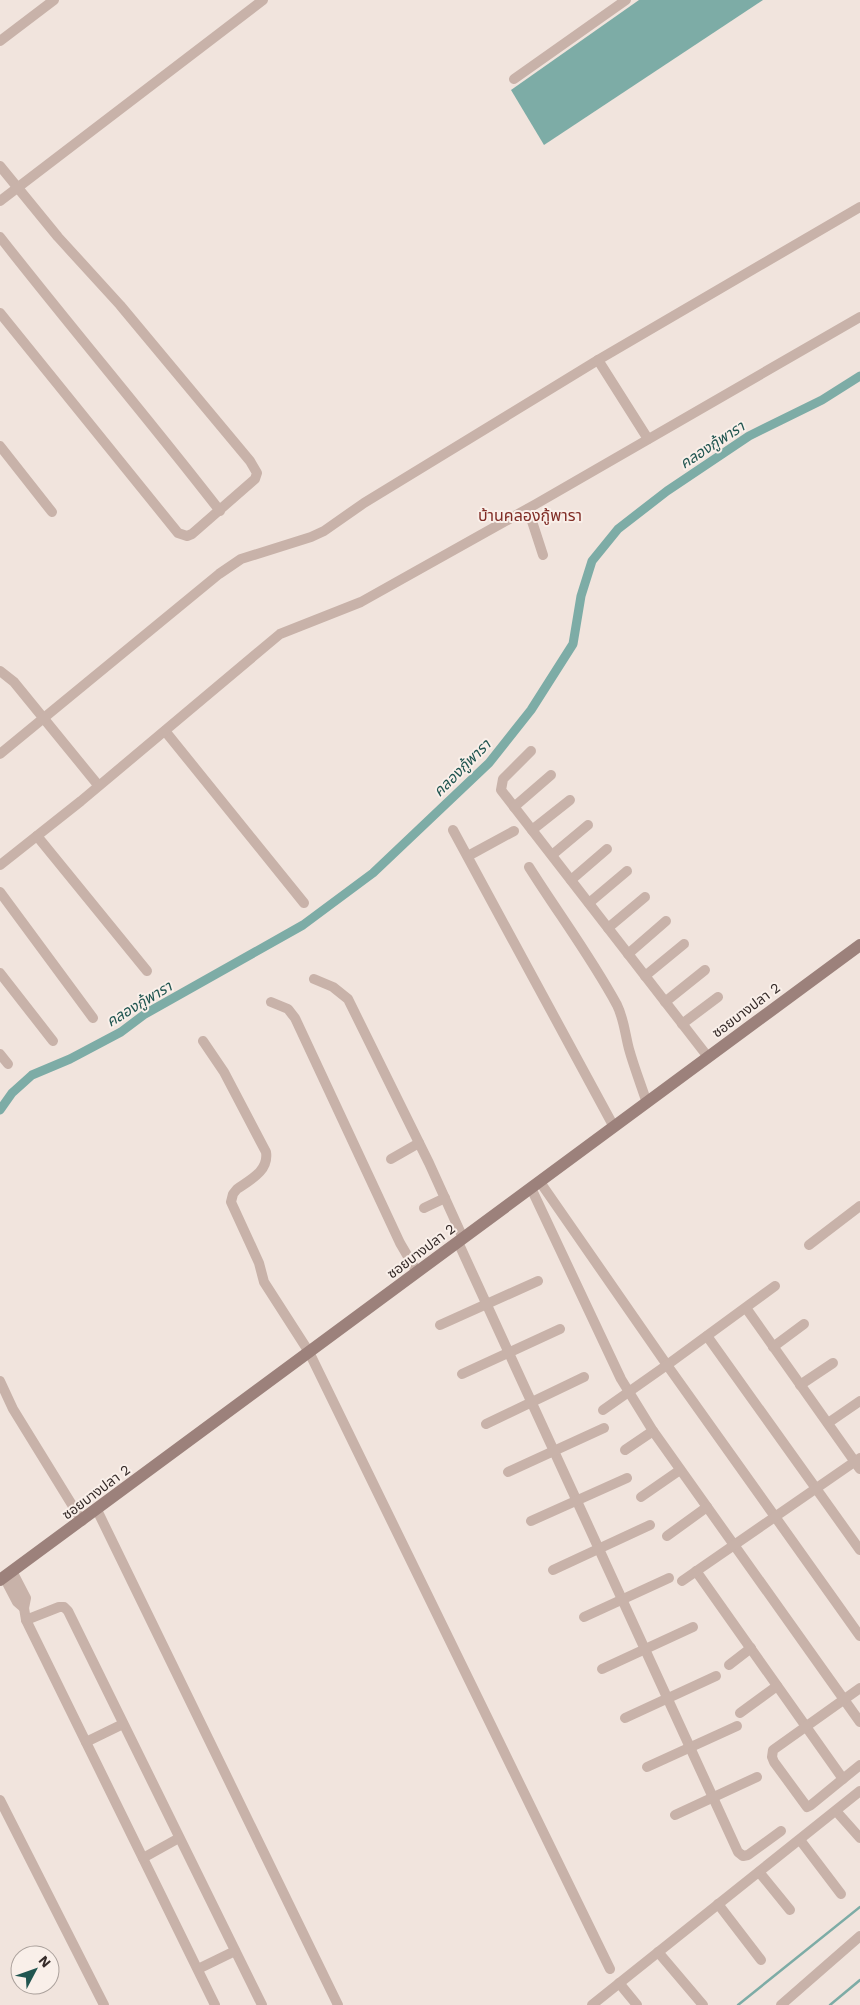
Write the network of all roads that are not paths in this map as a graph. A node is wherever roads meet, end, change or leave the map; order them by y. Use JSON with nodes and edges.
{"nodes":[{"id":1,"x":54,"y":0,"type":"edge"},
{"id":2,"x":263,"y":0,"type":"edge"},
{"id":3,"x":626,"y":0,"type":"edge"},
{"id":4,"x":0,"y":42,"type":"edge"},
{"id":5,"x":514,"y":79,"type":"dead end"},
{"id":6,"x":0,"y":166,"type":"edge"},
{"id":7,"x":17,"y":187,"type":"junction"},
{"id":8,"x":0,"y":201,"type":"edge"},
{"id":9,"x":860,"y":207,"type":"edge"},
{"id":10,"x":0,"y":237,"type":"edge"},
{"id":11,"x":0,"y":313,"type":"edge"},
{"id":12,"x":860,"y":318,"type":"edge"},
{"id":13,"x":598,"y":360,"type":"junction"},
{"id":14,"x":648,"y":439,"type":"junction"},
{"id":15,"x":0,"y":446,"type":"edge"},
{"id":16,"x":528,"y":509,"type":"junction"},
{"id":17,"x":220,"y":510,"type":"junction"},
{"id":18,"x":52,"y":512,"type":"dead end"},
{"id":19,"x":543,"y":555,"type":"dead end"},
{"id":20,"x":0,"y":670,"type":"edge"},
{"id":21,"x":45,"y":718,"type":"junction"},
{"id":22,"x":165,"y":732,"type":"junction"},
{"id":23,"x":531,"y":751,"type":"dead end"},
{"id":24,"x":0,"y":754,"type":"edge"},
{"id":25,"x":551,"y":775,"type":"dead end"},
{"id":26,"x":98,"y":785,"type":"junction"},
{"id":27,"x":570,"y":800,"type":"dead end"},
{"id":28,"x":514,"y":807,"type":"junction"},
{"id":29,"x":588,"y":825,"type":"dead end"},
{"id":30,"x":453,"y":830,"type":"dead end"},
{"id":31,"x":532,"y":830,"type":"junction"},
{"id":32,"x":514,"y":831,"type":"dead end"},
{"id":33,"x":37,"y":836,"type":"junction"},
{"id":34,"x":607,"y":848,"type":"dead end"},
{"id":35,"x":552,"y":855,"type":"junction"},
{"id":36,"x":468,"y":856,"type":"junction"},
{"id":37,"x":0,"y":865,"type":"edge"},
{"id":38,"x":529,"y":867,"type":"dead end"},
{"id":39,"x":627,"y":871,"type":"dead end"},
{"id":40,"x":571,"y":880,"type":"junction"},
{"id":41,"x":0,"y":892,"type":"edge"},
{"id":42,"x":645,"y":897,"type":"dead end"},
{"id":43,"x":589,"y":903,"type":"junction"},
{"id":44,"x":304,"y":904,"type":"dead end"},
{"id":45,"x":666,"y":921,"type":"dead end"},
{"id":46,"x":608,"y":928,"type":"junction"},
{"id":47,"x":684,"y":944,"type":"dead end"},
{"id":48,"x":860,"y":945,"type":"edge"},
{"id":49,"x":628,"y":954,"type":"junction"},
{"id":50,"x":705,"y":970,"type":"dead end"},
{"id":51,"x":147,"y":971,"type":"dead end"},
{"id":52,"x":0,"y":973,"type":"edge"},
{"id":53,"x":645,"y":976,"type":"junction"},
{"id":54,"x":314,"y":979,"type":"dead end"},
{"id":55,"x":718,"y":997,"type":"dead end"},
{"id":56,"x":271,"y":1002,"type":"dead end"},
{"id":57,"x":665,"y":1002,"type":"junction"},
{"id":58,"x":93,"y":1018,"type":"dead end"},
{"id":59,"x":682,"y":1024,"type":"junction"},
{"id":60,"x":53,"y":1041,"type":"dead end"},
{"id":61,"x":203,"y":1041,"type":"dead end"},
{"id":62,"x":0,"y":1054,"type":"edge"},
{"id":63,"x":708,"y":1057,"type":"junction"},
{"id":64,"x":8,"y":1064,"type":"dead end"},
{"id":65,"x":647,"y":1103,"type":"junction"},
{"id":66,"x":614,"y":1126,"type":"junction"},
{"id":67,"x":419,"y":1143,"type":"junction"},
{"id":68,"x":390,"y":1159,"type":"dead end"},
{"id":69,"x":536,"y":1185,"type":"junction"},
{"id":70,"x":445,"y":1198,"type":"junction"},
{"id":71,"x":556,"y":1205,"type":"junction"},
{"id":72,"x":424,"y":1208,"type":"dead end"},
{"id":73,"x":859,"y":1208,"type":"edge"},
{"id":74,"x":544,"y":1214,"type":"junction"},
{"id":75,"x":460,"y":1240,"type":"junction"},
{"id":76,"x":809,"y":1245,"type":"dead end"},
{"id":77,"x":417,"y":1272,"type":"junction"},
{"id":78,"x":538,"y":1281,"type":"dead end"},
{"id":79,"x":775,"y":1286,"type":"dead end"},
{"id":80,"x":487,"y":1304,"type":"junction"},
{"id":81,"x":746,"y":1308,"type":"junction"},
{"id":82,"x":804,"y":1324,"type":"dead end"},
{"id":83,"x":440,"y":1325,"type":"dead end"},
{"id":84,"x":560,"y":1329,"type":"dead end"},
{"id":85,"x":707,"y":1336,"type":"junction"},
{"id":86,"x":773,"y":1347,"type":"junction"},
{"id":87,"x":309,"y":1352,"type":"junction"},
{"id":88,"x":509,"y":1353,"type":"junction"},
{"id":89,"x":832,"y":1363,"type":"dead end"},
{"id":90,"x":667,"y":1365,"type":"junction"},
{"id":91,"x":462,"y":1374,"type":"dead end"},
{"id":92,"x":584,"y":1377,"type":"dead end"},
{"id":93,"x":0,"y":1381,"type":"edge"},
{"id":94,"x":800,"y":1385,"type":"junction"},
{"id":95,"x":628,"y":1391,"type":"junction"},
{"id":96,"x":860,"y":1400,"type":"edge"},
{"id":97,"x":532,"y":1403,"type":"junction"},
{"id":98,"x":603,"y":1410,"type":"dead end"},
{"id":99,"x":828,"y":1423,"type":"junction"},
{"id":100,"x":486,"y":1424,"type":"dead end"},
{"id":101,"x":604,"y":1428,"type":"dead end"},
{"id":102,"x":652,"y":1431,"type":"junction"},
{"id":103,"x":625,"y":1450,"type":"dead end"},
{"id":104,"x":554,"y":1451,"type":"junction"},
{"id":105,"x":858,"y":1463,"type":"edge"},
{"id":106,"x":680,"y":1470,"type":"junction"},
{"id":107,"x":508,"y":1472,"type":"dead end"},
{"id":108,"x":627,"y":1478,"type":"dead end"},
{"id":109,"x":816,"y":1488,"type":"junction"},
{"id":110,"x":641,"y":1497,"type":"dead end"},
{"id":111,"x":577,"y":1501,"type":"junction"},
{"id":112,"x":707,"y":1507,"type":"junction"},
{"id":113,"x":97,"y":1510,"type":"junction"},
{"id":114,"x":776,"y":1517,"type":"junction"},
{"id":115,"x":82,"y":1521,"type":"junction"},
{"id":116,"x":531,"y":1521,"type":"dead end"},
{"id":117,"x":650,"y":1525,"type":"dead end"},
{"id":118,"x":667,"y":1536,"type":"dead end"},
{"id":119,"x":735,"y":1545,"type":"junction"},
{"id":120,"x":600,"y":1550,"type":"junction"},
{"id":121,"x":860,"y":1550,"type":"edge"},
{"id":122,"x":553,"y":1570,"type":"dead end"},
{"id":123,"x":696,"y":1571,"type":"junction"},
{"id":124,"x":6,"y":1576,"type":"edge"},
{"id":125,"x":669,"y":1578,"type":"dead end"},
{"id":126,"x":682,"y":1581,"type":"dead end"},
{"id":127,"x":622,"y":1599,"type":"junction"},
{"id":128,"x":584,"y":1617,"type":"dead end"},
{"id":129,"x":26,"y":1620,"type":"junction"},
{"id":130,"x":693,"y":1627,"type":"dead end"},
{"id":131,"x":860,"y":1636,"type":"edge"},
{"id":132,"x":751,"y":1648,"type":"junction"},
{"id":133,"x":645,"y":1649,"type":"junction"},
{"id":134,"x":728,"y":1665,"type":"dead end"},
{"id":135,"x":602,"y":1669,"type":"dead end"},
{"id":136,"x":716,"y":1676,"type":"dead end"},
{"id":137,"x":777,"y":1686,"type":"junction"},
{"id":138,"x":860,"y":1688,"type":"edge"},
{"id":139,"x":668,"y":1698,"type":"junction"},
{"id":140,"x":843,"y":1699,"type":"junction"},
{"id":141,"x":740,"y":1713,"type":"dead end"},
{"id":142,"x":625,"y":1718,"type":"dead end"},
{"id":143,"x":860,"y":1722,"type":"edge"},
{"id":144,"x":124,"y":1724,"type":"junction"},
{"id":145,"x":737,"y":1726,"type":"dead end"},
{"id":146,"x":805,"y":1726,"type":"junction"},
{"id":147,"x":86,"y":1742,"type":"junction"},
{"id":148,"x":691,"y":1747,"type":"junction"},
{"id":149,"x":860,"y":1765,"type":"edge"},
{"id":150,"x":647,"y":1767,"type":"dead end"},
{"id":151,"x":756,"y":1777,"type":"dead end"},
{"id":152,"x":843,"y":1779,"type":"junction"},
{"id":153,"x":860,"y":1791,"type":"edge"},
{"id":154,"x":714,"y":1797,"type":"junction"},
{"id":155,"x":0,"y":1800,"type":"edge"},
{"id":156,"x":836,"y":1810,"type":"junction"},
{"id":157,"x":675,"y":1815,"type":"dead end"},
{"id":158,"x":781,"y":1831,"type":"dead end"},
{"id":159,"x":179,"y":1838,"type":"junction"},
{"id":160,"x":860,"y":1838,"type":"edge"},
{"id":161,"x":800,"y":1840,"type":"junction"},
{"id":162,"x":143,"y":1858,"type":"junction"},
{"id":163,"x":759,"y":1872,"type":"junction"},
{"id":164,"x":841,"y":1894,"type":"dead end"},
{"id":165,"x":718,"y":1904,"type":"junction"},
{"id":166,"x":790,"y":1910,"type":"dead end"},
{"id":167,"x":860,"y":1936,"type":"edge"},
{"id":168,"x":236,"y":1951,"type":"junction"},
{"id":169,"x":658,"y":1952,"type":"junction"},
{"id":170,"x":762,"y":1960,"type":"dead end"},
{"id":171,"x":198,"y":1969,"type":"junction"},
{"id":172,"x":610,"y":1969,"type":"dead end"},
{"id":173,"x":619,"y":1983,"type":"junction"},
{"id":174,"x":104,"y":2005,"type":"edge"},
{"id":175,"x":215,"y":2005,"type":"edge"},
{"id":176,"x":262,"y":2005,"type":"edge"},
{"id":177,"x":338,"y":2005,"type":"edge"},
{"id":178,"x":592,"y":2005,"type":"edge"},
{"id":179,"x":637,"y":2005,"type":"edge"},
{"id":180,"x":704,"y":2005,"type":"edge"},
{"id":181,"x":781,"y":2005,"type":"edge"}],
"edges":[{"from":1,"to":4,"type":"street"},
{"from":2,"to":7,"type":"street"},
{"from":3,"to":5,"type":"street"},
{"from":6,"to":7,"type":"street"},
{"from":7,"to":8,"type":"street"},
{"from":7,"to":17,"type":"street"},
{"from":9,"to":13,"type":"street"},
{"from":10,"to":17,"type":"street"},
{"from":11,"to":17,"type":"street"},
{"from":12,"to":14,"type":"street"},
{"from":13,"to":14,"type":"street"},
{"from":13,"to":21,"type":"street"},
{"from":14,"to":16,"type":"street"},
{"from":15,"to":18,"type":"street"},
{"from":16,"to":19,"type":"street"},
{"from":16,"to":22,"type":"street"},
{"from":20,"to":21,"type":"street"},
{"from":21,"to":24,"type":"street"},
{"from":21,"to":26,"type":"street"},
{"from":22,"to":26,"type":"street"},
{"from":22,"to":44,"type":"street"},
{"from":23,"to":28,"type":"street"},
{"from":25,"to":28,"type":"street"},
{"from":26,"to":33,"type":"street"},
{"from":27,"to":31,"type":"street"},
{"from":28,"to":31,"type":"street"},
{"from":29,"to":35,"type":"street"},
{"from":30,"to":36,"type":"street"},
{"from":31,"to":35,"type":"street"},
{"from":32,"to":36,"type":"street"},
{"from":33,"to":37,"type":"street"},
{"from":33,"to":51,"type":"street"},
{"from":34,"to":40,"type":"street"},
{"from":35,"to":40,"type":"street"},
{"from":36,"to":66,"type":"street"},
{"from":38,"to":65,"type":"street"},
{"from":39,"to":43,"type":"street"},
{"from":40,"to":43,"type":"street"},
{"from":41,"to":58,"type":"street"},
{"from":42,"to":46,"type":"street"},
{"from":43,"to":46,"type":"street"},
{"from":45,"to":49,"type":"street"},
{"from":46,"to":49,"type":"street"},
{"from":47,"to":53,"type":"street"},
{"from":48,"to":63,"type":"street","name":"ซอยบางปลา 2"},
{"from":49,"to":53,"type":"street"},
{"from":50,"to":57,"type":"street"},
{"from":52,"to":60,"type":"street"},
{"from":53,"to":57,"type":"street"},
{"from":54,"to":67,"type":"street"},
{"from":55,"to":59,"type":"street"},
{"from":56,"to":77,"type":"street"},
{"from":57,"to":59,"type":"street"},
{"from":59,"to":63,"type":"street"},
{"from":61,"to":87,"type":"street"},
{"from":62,"to":64,"type":"street"},
{"from":63,"to":65,"type":"street","name":"ซอยบางปลา 2"},
{"from":65,"to":66,"type":"street","name":"ซอยบางปลา 2"},
{"from":66,"to":69,"type":"street","name":"ซอยบางปลา 2"},
{"from":67,"to":68,"type":"street"},
{"from":67,"to":70,"type":"street"},
{"from":69,"to":71,"type":"street"},
{"from":69,"to":74,"type":"street"},
{"from":69,"to":75,"type":"street","name":"ซอยบางปลา 2"},
{"from":70,"to":72,"type":"street"},
{"from":70,"to":75,"type":"street"},
{"from":71,"to":74,"type":"street"},
{"from":71,"to":90,"type":"street"},
{"from":73,"to":76,"type":"street"},
{"from":74,"to":95,"type":"street"},
{"from":75,"to":77,"type":"street","name":"ซอยบางปลา 2"},
{"from":75,"to":80,"type":"street"},
{"from":77,"to":87,"type":"street","name":"ซอยบางปลา 2"},
{"from":78,"to":80,"type":"street"},
{"from":79,"to":81,"type":"street"},
{"from":80,"to":83,"type":"street"},
{"from":80,"to":88,"type":"street"},
{"from":81,"to":85,"type":"street"},
{"from":81,"to":86,"type":"street"},
{"from":82,"to":86,"type":"street"},
{"from":84,"to":88,"type":"street"},
{"from":85,"to":90,"type":"street"},
{"from":85,"to":109,"type":"street"},
{"from":86,"to":94,"type":"street"},
{"from":87,"to":113,"type":"street","name":"ซอยบางปลา 2"},
{"from":87,"to":172,"type":"street"},
{"from":88,"to":91,"type":"street"},
{"from":88,"to":97,"type":"street"},
{"from":89,"to":94,"type":"street"},
{"from":90,"to":95,"type":"street"},
{"from":90,"to":114,"type":"street"},
{"from":92,"to":97,"type":"street"},
{"from":93,"to":115,"type":"street"},
{"from":94,"to":99,"type":"street"},
{"from":95,"to":98,"type":"street"},
{"from":95,"to":102,"type":"street"},
{"from":96,"to":99,"type":"street"},
{"from":97,"to":100,"type":"street"},
{"from":97,"to":104,"type":"street"},
{"from":99,"to":105,"type":"street"},
{"from":101,"to":104,"type":"street"},
{"from":102,"to":103,"type":"street"},
{"from":102,"to":106,"type":"street"},
{"from":104,"to":107,"type":"street"},
{"from":104,"to":111,"type":"street"},
{"from":105,"to":109,"type":"street"},
{"from":106,"to":110,"type":"street"},
{"from":106,"to":112,"type":"street"},
{"from":108,"to":111,"type":"street"},
{"from":109,"to":114,"type":"street"},
{"from":109,"to":121,"type":"street"},
{"from":111,"to":116,"type":"street"},
{"from":111,"to":120,"type":"street"},
{"from":112,"to":118,"type":"street"},
{"from":112,"to":119,"type":"street"},
{"from":113,"to":115,"type":"street","name":"ซอยบางปลา 2"},
{"from":113,"to":177,"type":"street"},
{"from":114,"to":119,"type":"street"},
{"from":114,"to":131,"type":"street"},
{"from":115,"to":124,"type":"street","name":"ซอยบางปลา 2"},
{"from":117,"to":120,"type":"street"},
{"from":119,"to":123,"type":"street"},
{"from":119,"to":140,"type":"street"},
{"from":120,"to":122,"type":"street"},
{"from":120,"to":127,"type":"street"},
{"from":123,"to":126,"type":"street"},
{"from":123,"to":132,"type":"street"},
{"from":124,"to":129,"type":"street"},
{"from":125,"to":127,"type":"street"},
{"from":127,"to":128,"type":"street"},
{"from":127,"to":133,"type":"street"},
{"from":129,"to":144,"type":"street"},
{"from":129,"to":147,"type":"street"},
{"from":130,"to":133,"type":"street"},
{"from":132,"to":134,"type":"street"},
{"from":132,"to":137,"type":"street"},
{"from":133,"to":135,"type":"street"},
{"from":133,"to":139,"type":"street"},
{"from":136,"to":139,"type":"street"},
{"from":137,"to":141,"type":"street"},
{"from":137,"to":146,"type":"street"},
{"from":138,"to":140,"type":"street"},
{"from":139,"to":142,"type":"street"},
{"from":139,"to":148,"type":"street"},
{"from":140,"to":143,"type":"street"},
{"from":140,"to":146,"type":"street"},
{"from":144,"to":147,"type":"street"},
{"from":144,"to":159,"type":"street"},
{"from":145,"to":148,"type":"street"},
{"from":146,"to":152,"type":"street"},
{"from":146,"to":152,"type":"street"},
{"from":147,"to":162,"type":"street"},
{"from":148,"to":150,"type":"street"},
{"from":148,"to":154,"type":"street"},
{"from":149,"to":152,"type":"street"},
{"from":151,"to":154,"type":"street"},
{"from":153,"to":156,"type":"street"},
{"from":154,"to":157,"type":"street"},
{"from":154,"to":158,"type":"street"},
{"from":155,"to":174,"type":"street"},
{"from":156,"to":160,"type":"street"},
{"from":156,"to":161,"type":"street"},
{"from":159,"to":162,"type":"street"},
{"from":159,"to":168,"type":"street"},
{"from":161,"to":163,"type":"street"},
{"from":161,"to":164,"type":"street"},
{"from":162,"to":171,"type":"street"},
{"from":163,"to":165,"type":"street"},
{"from":163,"to":166,"type":"street"},
{"from":165,"to":169,"type":"street"},
{"from":165,"to":170,"type":"street"},
{"from":167,"to":181,"type":"street"},
{"from":168,"to":171,"type":"street"},
{"from":168,"to":176,"type":"street"},
{"from":169,"to":173,"type":"street"},
{"from":169,"to":180,"type":"street"},
{"from":171,"to":175,"type":"street"},
{"from":173,"to":178,"type":"street"},
{"from":173,"to":179,"type":"street"}]}
